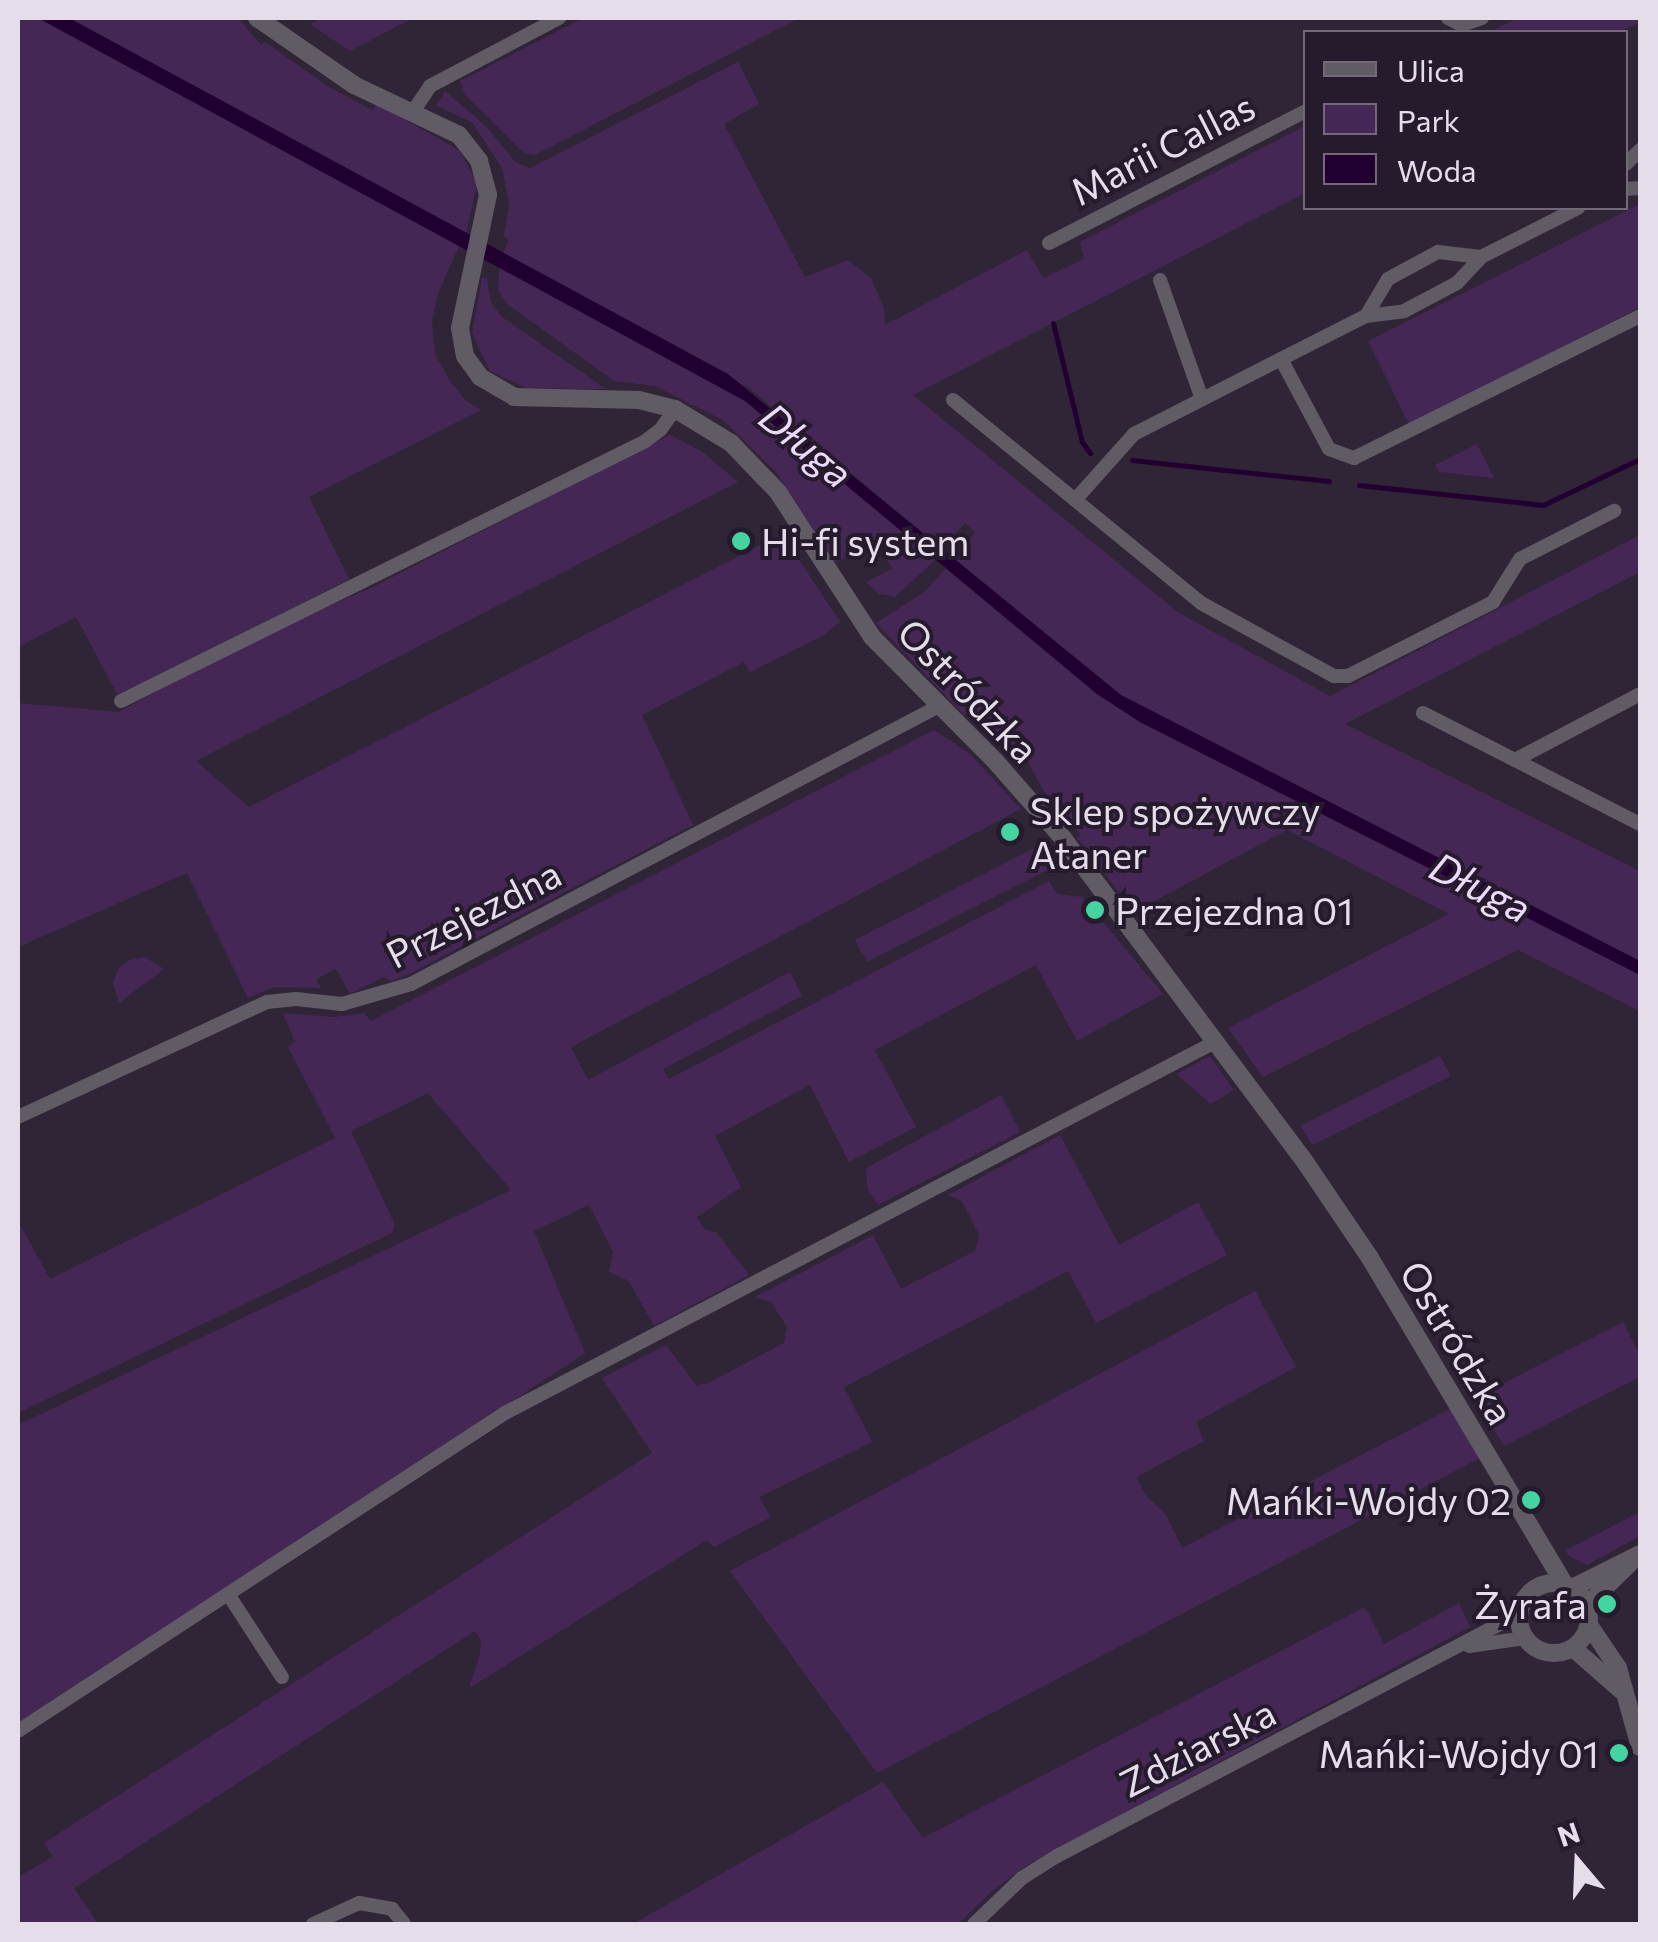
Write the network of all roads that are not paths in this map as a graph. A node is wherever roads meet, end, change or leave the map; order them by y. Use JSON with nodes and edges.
{"nodes":[{"id":1,"x":257,"y":18,"type":"edge"},
{"id":2,"x":559,"y":18,"type":"edge"},
{"id":3,"x":1303,"y":112,"type":"edge"},
{"id":4,"x":412,"y":113,"type":"junction"},
{"id":5,"x":1574,"y":210,"type":"edge"},
{"id":6,"x":1049,"y":243,"type":"dead end"},
{"id":7,"x":1481,"y":257,"type":"junction"},
{"id":8,"x":1160,"y":280,"type":"dead end"},
{"id":9,"x":1366,"y":316,"type":"junction"},
{"id":10,"x":1640,"y":316,"type":"edge"},
{"id":11,"x":1281,"y":359,"type":"junction"},
{"id":12,"x":1202,"y":399,"type":"junction"},
{"id":13,"x":953,"y":400,"type":"dead end"},
{"id":14,"x":675,"y":409,"type":"junction"},
{"id":15,"x":1076,"y":500,"type":"junction"},
{"id":16,"x":1614,"y":510,"type":"dead end"},
{"id":17,"x":1640,"y":694,"type":"edge"},
{"id":18,"x":121,"y":701,"type":"dead end"},
{"id":19,"x":939,"y":706,"type":"junction"},
{"id":20,"x":1423,"y":712,"type":"dead end"},
{"id":21,"x":1515,"y":760,"type":"junction"},
{"id":22,"x":1640,"y":824,"type":"edge"},
{"id":23,"x":1217,"y":1041,"type":"junction"},
{"id":24,"x":18,"y":1117,"type":"edge"},
{"id":25,"x":1534,"y":1531,"type":"junction"},
{"id":26,"x":1639,"y":1554,"type":"edge"},
{"id":27,"x":1540,"y":1586,"type":"junction"},
{"id":28,"x":1568,"y":1586,"type":"junction"},
{"id":29,"x":228,"y":1594,"type":"junction"},
{"id":30,"x":1587,"y":1605,"type":"junction"},
{"id":31,"x":1519,"y":1614,"type":"junction"},
{"id":32,"x":1588,"y":1626,"type":"junction"},
{"id":33,"x":1525,"y":1638,"type":"junction"},
{"id":34,"x":1463,"y":1648,"type":"junction"},
{"id":35,"x":1573,"y":1648,"type":"junction"},
{"id":36,"x":282,"y":1677,"type":"dead end"},
{"id":37,"x":1621,"y":1691,"type":"junction"},
{"id":38,"x":18,"y":1731,"type":"edge"},
{"id":39,"x":1640,"y":1747,"type":"edge"},
{"id":40,"x":313,"y":1924,"type":"edge"},
{"id":41,"x":404,"y":1924,"type":"edge"},
{"id":42,"x":974,"y":1924,"type":"edge"}],
"edges":[{"from":1,"to":4,"type":"street","name":"Ostródzka"},
{"from":2,"to":4,"type":"street"},
{"from":3,"to":6,"type":"street","name":"Marii Callas"},
{"from":4,"to":14,"type":"street","name":"Ostródzka"},
{"from":5,"to":7,"type":"street"},
{"from":7,"to":9,"type":"street"},
{"from":7,"to":9,"type":"street"},
{"from":8,"to":12,"type":"street"},
{"from":9,"to":11,"type":"street"},
{"from":10,"to":11,"type":"street"},
{"from":11,"to":12,"type":"street"},
{"from":12,"to":15,"type":"street"},
{"from":13,"to":15,"type":"street"},
{"from":14,"to":18,"type":"street"},
{"from":14,"to":19,"type":"street","name":"Ostródzka"},
{"from":15,"to":16,"type":"street"},
{"from":17,"to":21,"type":"street"},
{"from":19,"to":23,"type":"street","name":"Ostródzka"},
{"from":19,"to":24,"type":"street","name":"Przejezdna"},
{"from":20,"to":21,"type":"street"},
{"from":21,"to":22,"type":"street"},
{"from":23,"to":25,"type":"street","name":"Ostródzka"},
{"from":23,"to":29,"type":"street"},
{"from":25,"to":27,"type":"street","name":"Ostródzka"},
{"from":25,"to":28,"type":"street","name":"Ostródzka"},
{"from":26,"to":28,"type":"street"},
{"from":26,"to":30,"type":"street"},
{"from":27,"to":28,"type":"street"},
{"from":27,"to":31,"type":"street"},
{"from":28,"to":30,"type":"street"},
{"from":29,"to":36,"type":"street"},
{"from":29,"to":38,"type":"street"},
{"from":30,"to":32,"type":"street"},
{"from":31,"to":33,"type":"street"},
{"from":31,"to":34,"type":"street","name":"Zdziarska"},
{"from":32,"to":35,"type":"street"},
{"from":32,"to":37,"type":"street"},
{"from":33,"to":34,"type":"street","name":"Zdziarska"},
{"from":33,"to":35,"type":"street"},
{"from":34,"to":42,"type":"street","name":"Zdziarska"},
{"from":35,"to":37,"type":"street"},
{"from":37,"to":39,"type":"street"},
{"from":40,"to":41,"type":"street"}]}
